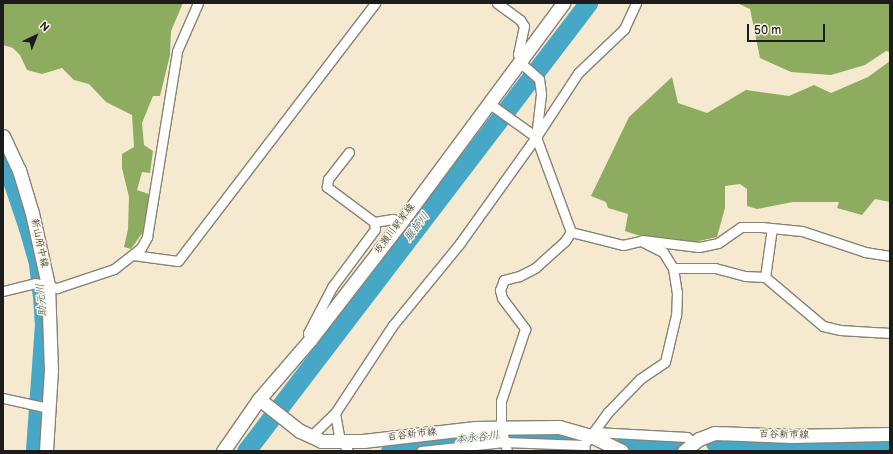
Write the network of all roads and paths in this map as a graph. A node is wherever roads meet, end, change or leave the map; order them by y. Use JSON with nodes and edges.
{"nodes":[{"id":1,"x":198,"y":3,"type":"edge"},
{"id":2,"x":375,"y":3,"type":"edge"},
{"id":3,"x":497,"y":3,"type":"edge"},
{"id":4,"x":563,"y":3,"type":"edge"},
{"id":5,"x":636,"y":3,"type":"edge"},
{"id":6,"x":524,"y":64,"type":"junction"},
{"id":7,"x":492,"y":106,"type":"junction"},
{"id":8,"x":3,"y":136,"type":"edge"},
{"id":9,"x":536,"y":137,"type":"junction"},
{"id":10,"x":349,"y":152,"type":"dead end"},
{"id":11,"x":374,"y":222,"type":"junction"},
{"id":12,"x":399,"y":225,"type":"junction"},
{"id":13,"x":772,"y":228,"type":"junction"},
{"id":14,"x":571,"y":232,"type":"junction"},
{"id":15,"x":641,"y":241,"type":"junction"},
{"id":16,"x":133,"y":255,"type":"junction"},
{"id":17,"x":890,"y":256,"type":"edge"},
{"id":18,"x":673,"y":268,"type":"junction"},
{"id":19,"x":766,"y":277,"type":"junction"},
{"id":20,"x":42,"y":284,"type":"junction"},
{"id":21,"x":3,"y":291,"type":"edge"},
{"id":22,"x":890,"y":333,"type":"edge"},
{"id":23,"x":310,"y":340,"type":"junction"},
{"id":24,"x":3,"y":398,"type":"edge"},
{"id":25,"x":259,"y":399,"type":"junction"},
{"id":26,"x":48,"y":408,"type":"junction"},
{"id":27,"x":335,"y":413,"type":"junction"},
{"id":28,"x":501,"y":427,"type":"junction"},
{"id":29,"x":890,"y":434,"type":"edge"},
{"id":30,"x":310,"y":437,"type":"junction"},
{"id":31,"x":589,"y":441,"type":"edge"},
{"id":32,"x":504,"y":442,"type":"junction"},
{"id":33,"x":345,"y":447,"type":"edge"},
{"id":34,"x":689,"y":447,"type":"edge"},
{"id":35,"x":46,"y":451,"type":"edge"},
{"id":36,"x":223,"y":451,"type":"edge"},
{"id":37,"x":420,"y":451,"type":"edge"},
{"id":38,"x":507,"y":451,"type":"edge"},
{"id":39,"x":622,"y":451,"type":"edge"}],
"edges":[{"from":1,"to":16,"type":"street"},
{"from":2,"to":16,"type":"street"},
{"from":3,"to":6,"type":"street"},
{"from":4,"to":6,"type":"main road","name":"坂瀬川駅家線"},
{"from":5,"to":9,"type":"street"},
{"from":6,"to":7,"type":"main road","name":"坂瀬川駅家線"},
{"from":6,"to":9,"type":"street"},
{"from":7,"to":9,"type":"street"},
{"from":7,"to":12,"type":"main road","name":"坂瀬川駅家線"},
{"from":8,"to":20,"type":"main road","name":"新山府中線"},
{"from":9,"to":14,"type":"street"},
{"from":9,"to":27,"type":"street"},
{"from":10,"to":11,"type":"street"},
{"from":11,"to":12,"type":"street"},
{"from":11,"to":23,"type":"street"},
{"from":12,"to":23,"type":"main road","name":"坂瀬川駅家線"},
{"from":13,"to":15,"type":"street"},
{"from":13,"to":17,"type":"street"},
{"from":13,"to":19,"type":"street"},
{"from":14,"to":15,"type":"street"},
{"from":14,"to":28,"type":"street"},
{"from":15,"to":18,"type":"street"},
{"from":16,"to":20,"type":"street"},
{"from":18,"to":19,"type":"street"},
{"from":18,"to":31,"type":"street"},
{"from":19,"to":22,"type":"street"},
{"from":20,"to":21,"type":"street"},
{"from":20,"to":26,"type":"main road","name":"新山府中線"},
{"from":23,"to":25,"type":"main road","name":"坂瀬川駅家線"},
{"from":24,"to":26,"type":"street"},
{"from":25,"to":30,"type":"main road","name":"百谷新市線"},
{"from":25,"to":36,"type":"main road","name":"坂瀬川駅家線"},
{"from":26,"to":35,"type":"main road","name":"新山府中線"},
{"from":27,"to":30,"type":"street"},
{"from":27,"to":33,"type":"street"},
{"from":28,"to":31,"type":"main road","name":"百谷新市線"},
{"from":28,"to":32,"type":"street"},
{"from":28,"to":33,"type":"main road","name":"百谷新市線"},
{"from":29,"to":34,"type":"main road","name":"百谷新市線"},
{"from":30,"to":33,"type":"main road","name":"百谷新市線"},
{"from":31,"to":32,"type":"street"},
{"from":31,"to":34,"type":"street"},
{"from":31,"to":39,"type":"main road","name":"百谷新市線"},
{"from":32,"to":37,"type":"street"},
{"from":32,"to":38,"type":"street"}]}
